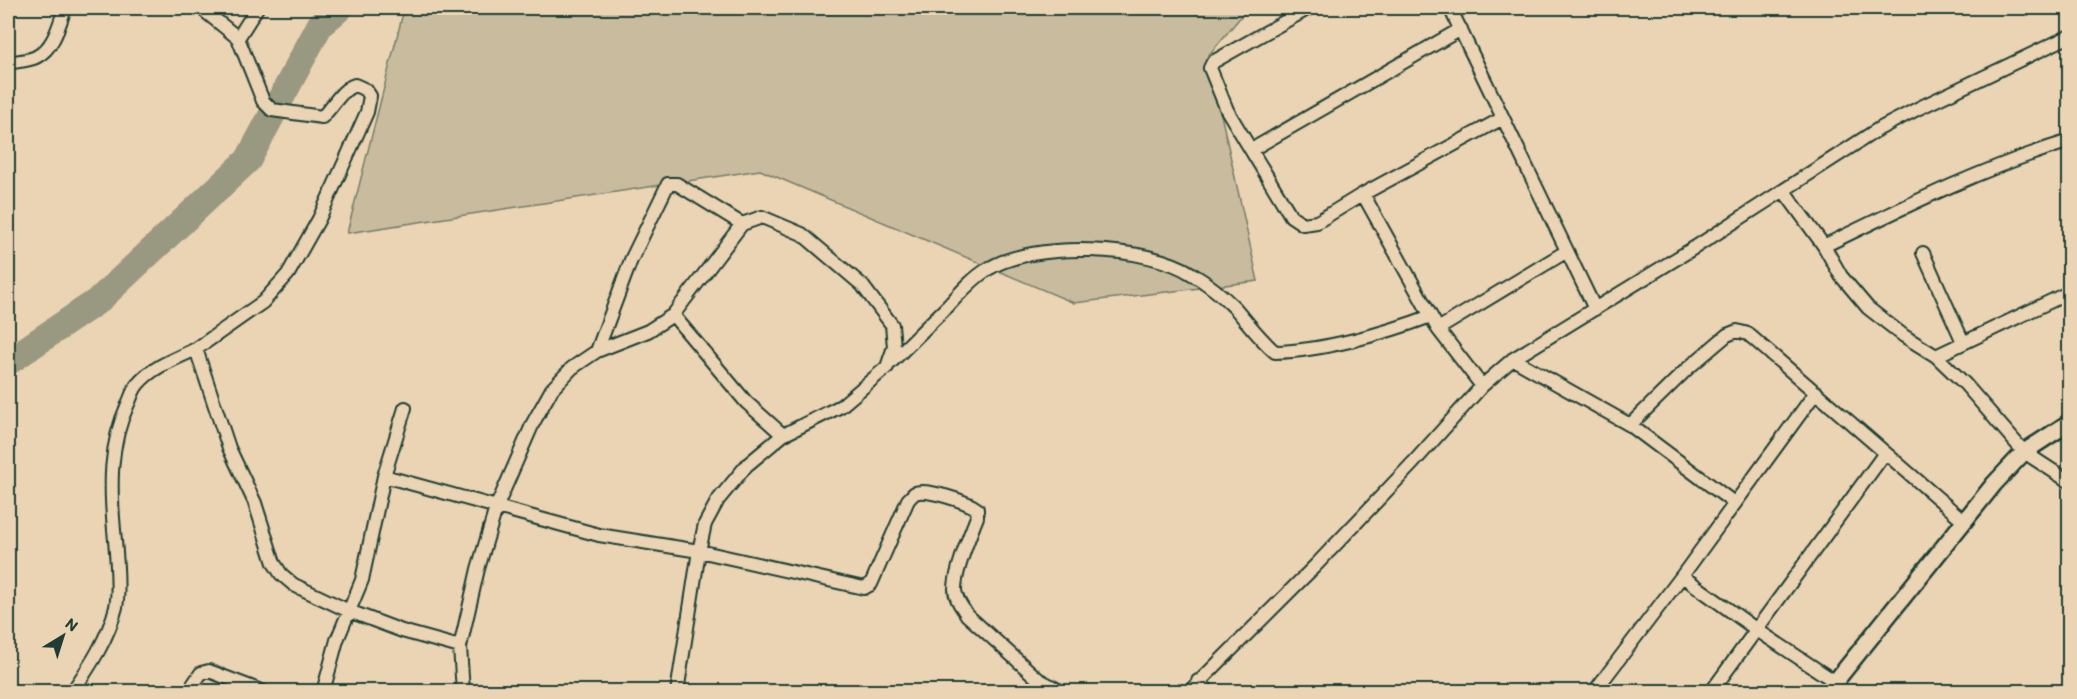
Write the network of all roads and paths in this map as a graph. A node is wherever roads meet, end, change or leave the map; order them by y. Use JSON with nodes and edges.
{"nodes":[{"id":1,"x":65,"y":8,"type":"edge"},
{"id":2,"x":201,"y":8,"type":"edge"},
{"id":3,"x":257,"y":8,"type":"edge"},
{"id":4,"x":1309,"y":8,"type":"edge"},
{"id":5,"x":1450,"y":8,"type":"edge"},
{"id":6,"x":1461,"y":29,"type":"junction"},
{"id":7,"x":2070,"y":36,"type":"edge"},
{"id":8,"x":238,"y":39,"type":"junction"},
{"id":9,"x":8,"y":63,"type":"edge"},
{"id":10,"x":1503,"y":118,"type":"junction"},
{"id":11,"x":2070,"y":141,"type":"edge"},
{"id":12,"x":1251,"y":150,"type":"junction"},
{"id":13,"x":1784,"y":191,"type":"junction"},
{"id":14,"x":1363,"y":194,"type":"junction"},
{"id":15,"x":742,"y":224,"type":"junction"},
{"id":16,"x":1824,"y":246,"type":"junction"},
{"id":17,"x":1567,"y":251,"type":"junction"},
{"id":18,"x":1923,"y":253,"type":"dead end"},
{"id":19,"x":2070,"y":292,"type":"edge"},
{"id":20,"x":1595,"y":309,"type":"junction"},
{"id":21,"x":673,"y":315,"type":"junction"},
{"id":22,"x":1431,"y":316,"type":"junction"},
{"id":23,"x":1438,"y":330,"type":"junction"},
{"id":24,"x":1962,"y":342,"type":"junction"},
{"id":25,"x":196,"y":349,"type":"junction"},
{"id":26,"x":597,"y":351,"type":"junction"},
{"id":27,"x":1936,"y":356,"type":"junction"},
{"id":28,"x":1513,"y":359,"type":"junction"},
{"id":29,"x":886,"y":367,"type":"junction"},
{"id":30,"x":1482,"y":386,"type":"junction"},
{"id":31,"x":1816,"y":392,"type":"junction"},
{"id":32,"x":405,"y":408,"type":"dead end"},
{"id":33,"x":2070,"y":422,"type":"edge"},
{"id":34,"x":1630,"y":425,"type":"junction"},
{"id":35,"x":783,"y":435,"type":"junction"},
{"id":36,"x":2024,"y":452,"type":"junction"},
{"id":37,"x":1885,"y":453,"type":"junction"},
{"id":38,"x":384,"y":476,"type":"junction"},
{"id":39,"x":2070,"y":482,"type":"edge"},
{"id":40,"x":1734,"y":503,"type":"junction"},
{"id":41,"x":496,"y":508,"type":"junction"},
{"id":42,"x":1964,"y":520,"type":"junction"},
{"id":43,"x":699,"y":551,"type":"junction"},
{"id":44,"x":1682,"y":576,"type":"junction"},
{"id":45,"x":350,"y":611,"type":"junction"},
{"id":46,"x":1757,"y":630,"type":"junction"},
{"id":47,"x":460,"y":647,"type":"junction"},
{"id":48,"x":1198,"y":681,"type":"junction"},
{"id":49,"x":1831,"y":686,"type":"edge"},
{"id":50,"x":72,"y":692,"type":"edge"},
{"id":51,"x":188,"y":692,"type":"edge"},
{"id":52,"x":264,"y":692,"type":"edge"},
{"id":53,"x":323,"y":692,"type":"edge"},
{"id":54,"x":463,"y":692,"type":"edge"},
{"id":55,"x":677,"y":692,"type":"edge"},
{"id":56,"x":1062,"y":692,"type":"edge"},
{"id":57,"x":1189,"y":692,"type":"edge"},
{"id":58,"x":1209,"y":692,"type":"edge"},
{"id":59,"x":1594,"y":692,"type":"edge"},
{"id":60,"x":1711,"y":692,"type":"edge"}],
"edges":[{"from":1,"to":9,"type":"street"},
{"from":2,"to":8,"type":"street"},
{"from":3,"to":8,"type":"street"},
{"from":4,"to":12,"type":"street"},
{"from":5,"to":6,"type":"street"},
{"from":6,"to":10,"type":"street"},
{"from":6,"to":12,"type":"street"},
{"from":7,"to":13,"type":"street"},
{"from":8,"to":25,"type":"street"},
{"from":10,"to":14,"type":"street"},
{"from":10,"to":17,"type":"street"},
{"from":11,"to":16,"type":"street"},
{"from":12,"to":14,"type":"street"},
{"from":13,"to":16,"type":"street"},
{"from":13,"to":20,"type":"street"},
{"from":14,"to":22,"type":"street"},
{"from":15,"to":21,"type":"street"},
{"from":15,"to":26,"type":"street"},
{"from":15,"to":29,"type":"street"},
{"from":16,"to":27,"type":"street"},
{"from":17,"to":20,"type":"street"},
{"from":17,"to":23,"type":"street"},
{"from":18,"to":24,"type":"street"},
{"from":19,"to":24,"type":"street"},
{"from":20,"to":28,"type":"street"},
{"from":21,"to":26,"type":"street"},
{"from":21,"to":35,"type":"street"},
{"from":22,"to":23,"type":"street"},
{"from":22,"to":29,"type":"street"},
{"from":23,"to":30,"type":"street"},
{"from":24,"to":27,"type":"street"},
{"from":25,"to":45,"type":"street"},
{"from":25,"to":50,"type":"street"},
{"from":26,"to":41,"type":"street"},
{"from":27,"to":36,"type":"street"},
{"from":28,"to":30,"type":"street"},
{"from":28,"to":34,"type":"street"},
{"from":29,"to":35,"type":"street"},
{"from":30,"to":48,"type":"street"},
{"from":31,"to":34,"type":"street"},
{"from":31,"to":37,"type":"street"},
{"from":31,"to":40,"type":"street"},
{"from":32,"to":38,"type":"street"},
{"from":33,"to":36,"type":"street"},
{"from":34,"to":40,"type":"street"},
{"from":35,"to":43,"type":"street"},
{"from":36,"to":39,"type":"street"},
{"from":36,"to":42,"type":"street"},
{"from":37,"to":42,"type":"street"},
{"from":37,"to":46,"type":"street"},
{"from":38,"to":41,"type":"street"},
{"from":38,"to":45,"type":"street"},
{"from":40,"to":44,"type":"street"},
{"from":41,"to":43,"type":"street"},
{"from":41,"to":47,"type":"street"},
{"from":42,"to":49,"type":"street"},
{"from":43,"to":55,"type":"street"},
{"from":43,"to":56,"type":"street"},
{"from":44,"to":46,"type":"street"},
{"from":44,"to":59,"type":"street"},
{"from":45,"to":47,"type":"street"},
{"from":45,"to":53,"type":"street"},
{"from":46,"to":49,"type":"street"},
{"from":46,"to":60,"type":"street"},
{"from":47,"to":54,"type":"street"},
{"from":48,"to":57,"type":"street"},
{"from":48,"to":58,"type":"street"},
{"from":51,"to":52,"type":"street"}]}
